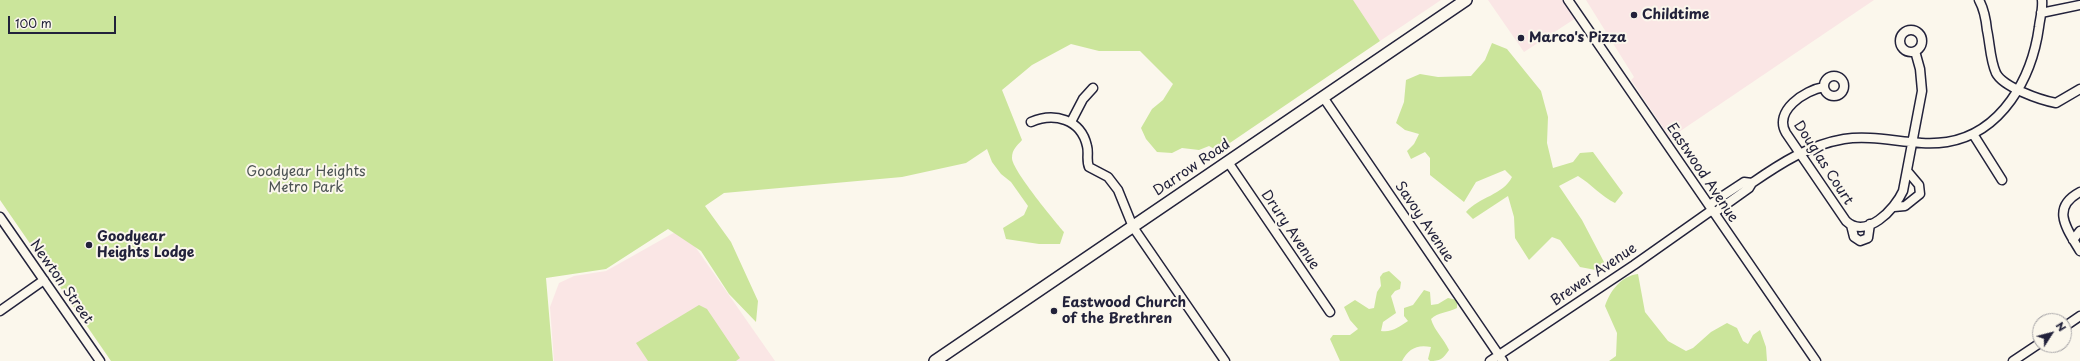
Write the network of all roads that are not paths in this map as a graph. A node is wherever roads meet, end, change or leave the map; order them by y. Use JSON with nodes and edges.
{"nodes":[{"id":1,"x":1466,"y":0,"type":"edge"},
{"id":2,"x":1568,"y":0,"type":"edge"},
{"id":3,"x":1979,"y":0,"type":"edge"},
{"id":4,"x":2042,"y":0,"type":"edge"},
{"id":5,"x":2080,"y":6,"type":"edge"},
{"id":6,"x":2041,"y":13,"type":"junction"},
{"id":7,"x":1915,"y":51,"type":"dead end"},
{"id":8,"x":1824,"y":87,"type":"dead end"},
{"id":9,"x":1093,"y":88,"type":"dead end"},
{"id":10,"x":2018,"y":90,"type":"junction"},
{"id":11,"x":2080,"y":90,"type":"edge"},
{"id":12,"x":1323,"y":97,"type":"junction"},
{"id":13,"x":1031,"y":122,"type":"dead end"},
{"id":14,"x":1071,"y":122,"type":"junction"},
{"id":15,"x":1973,"y":134,"type":"junction"},
{"id":16,"x":1914,"y":142,"type":"junction"},
{"id":17,"x":1799,"y":153,"type":"junction"},
{"id":18,"x":1228,"y":162,"type":"junction"},
{"id":19,"x":1908,"y":172,"type":"junction"},
{"id":20,"x":2002,"y":180,"type":"dead end"},
{"id":21,"x":2080,"y":192,"type":"edge"},
{"id":22,"x":1894,"y":207,"type":"junction"},
{"id":23,"x":1711,"y":209,"type":"junction"},
{"id":24,"x":0,"y":217,"type":"edge"},
{"id":25,"x":1870,"y":224,"type":"junction"},
{"id":26,"x":1851,"y":225,"type":"junction"},
{"id":27,"x":1133,"y":227,"type":"junction"},
{"id":28,"x":2080,"y":232,"type":"edge"},
{"id":29,"x":2073,"y":240,"type":"junction"},
{"id":30,"x":2080,"y":251,"type":"edge"},
{"id":31,"x":44,"y":280,"type":"junction"},
{"id":32,"x":0,"y":311,"type":"edge"},
{"id":33,"x":1330,"y":312,"type":"dead end"},
{"id":34,"x":2032,"y":348,"type":"edge"},
{"id":35,"x":1501,"y":358,"type":"edge"},
{"id":36,"x":97,"y":360,"type":"edge"},
{"id":37,"x":934,"y":361,"type":"edge"},
{"id":38,"x":1225,"y":361,"type":"edge"},
{"id":39,"x":1490,"y":361,"type":"edge"},
{"id":40,"x":1816,"y":361,"type":"edge"},
{"id":41,"x":2013,"y":361,"type":"edge"}],
"edges":[{"from":1,"to":12,"type":"main road","name":"Darrow Road"},
{"from":2,"to":23,"type":"street","name":"Eastwood Avenue"},
{"from":3,"to":10,"type":"street"},
{"from":4,"to":6,"type":"street","name":"Brewer Avenue"},
{"from":5,"to":6,"type":"street"},
{"from":6,"to":10,"type":"street","name":"Brewer Avenue"},
{"from":7,"to":16,"type":"street"},
{"from":8,"to":17,"type":"street","name":"Douglas Court"},
{"from":9,"to":14,"type":"street"},
{"from":10,"to":11,"type":"street"},
{"from":10,"to":15,"type":"street","name":"Brewer Avenue"},
{"from":12,"to":18,"type":"main road","name":"Darrow Road"},
{"from":12,"to":35,"type":"street","name":"Savoy Avenue"},
{"from":13,"to":14,"type":"street"},
{"from":14,"to":27,"type":"street"},
{"from":15,"to":16,"type":"street","name":"Brewer Avenue"},
{"from":15,"to":20,"type":"street"},
{"from":16,"to":17,"type":"street","name":"Brewer Avenue"},
{"from":16,"to":19,"type":"street"},
{"from":17,"to":23,"type":"street","name":"Brewer Avenue"},
{"from":17,"to":26,"type":"street","name":"Douglas Court"},
{"from":18,"to":27,"type":"main road","name":"Darrow Road"},
{"from":18,"to":33,"type":"street","name":"Drury Avenue"},
{"from":19,"to":22,"type":"street"},
{"from":19,"to":22,"type":"street"},
{"from":21,"to":29,"type":"street"},
{"from":22,"to":25,"type":"street"},
{"from":23,"to":35,"type":"street","name":"Brewer Avenue"},
{"from":23,"to":40,"type":"street","name":"Eastwood Avenue"},
{"from":24,"to":31,"type":"street","name":"Newton Street"},
{"from":25,"to":26,"type":"street"},
{"from":25,"to":26,"type":"street","name":"Douglas Court"},
{"from":27,"to":37,"type":"main road","name":"Darrow Road"},
{"from":27,"to":38,"type":"street"},
{"from":28,"to":29,"type":"street"},
{"from":29,"to":30,"type":"street"},
{"from":31,"to":32,"type":"street"},
{"from":31,"to":36,"type":"street","name":"Newton Street"},
{"from":34,"to":41,"type":"street"},
{"from":35,"to":39,"type":"street","name":"Brewer Avenue"}]}
